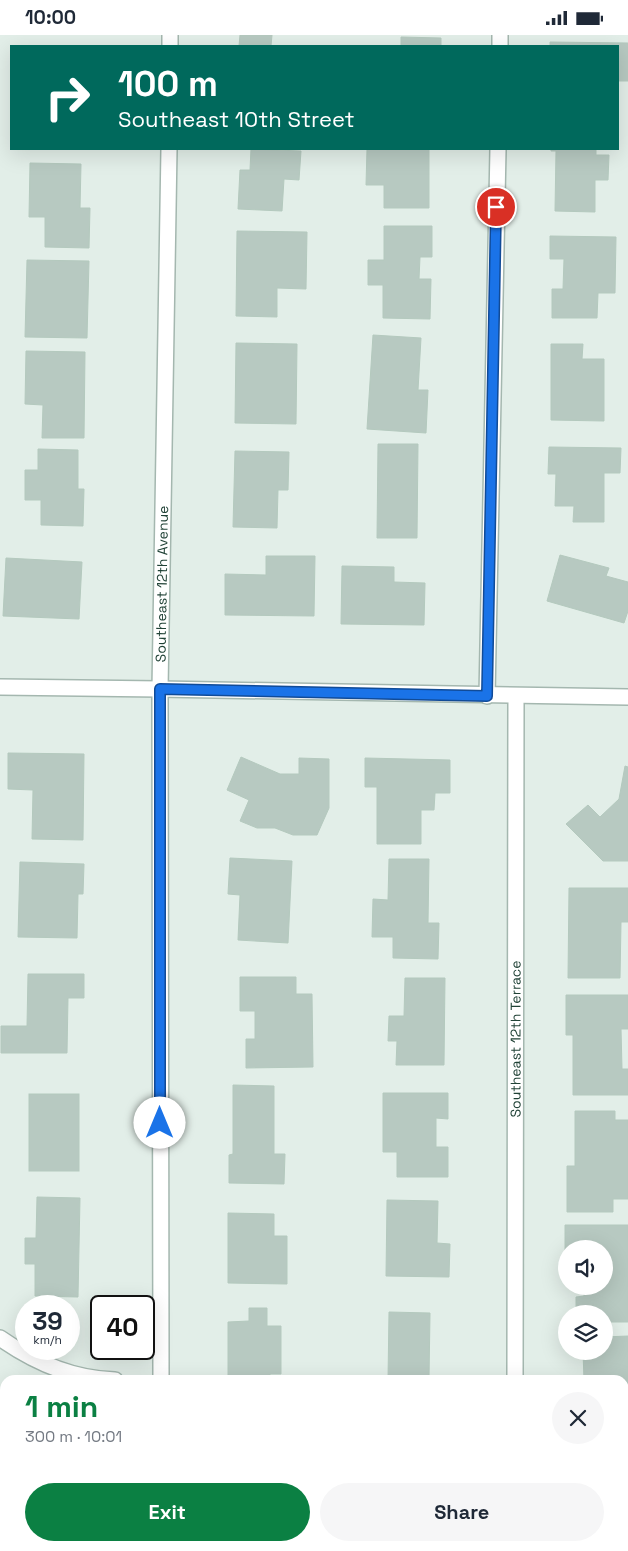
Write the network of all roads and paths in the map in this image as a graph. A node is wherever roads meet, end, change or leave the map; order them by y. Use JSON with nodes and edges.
{"nodes":[{"id":1,"x":168,"y":150,"type":"edge"},
{"id":2,"x":498,"y":150,"type":"edge"},
{"id":3,"x":0,"y":687,"type":"edge"},
{"id":4,"x":160,"y":689,"type":"junction"},
{"id":5,"x":487,"y":696,"type":"junction"},
{"id":6,"x":516,"y":697,"type":"junction"},
{"id":7,"x":628,"y":697,"type":"edge"},
{"id":8,"x":0,"y":1338,"type":"edge"},
{"id":9,"x":81,"y":1375,"type":"edge"},
{"id":10,"x":160,"y":1375,"type":"edge"},
{"id":11,"x":515,"y":1375,"type":"edge"}],
"edges":[{"from":1,"to":4,"type":"street","name":"Southeast 12th Avenue"},
{"from":2,"to":5,"type":"street"},
{"from":3,"to":4,"type":"street"},
{"from":4,"to":5,"type":"street"},
{"from":4,"to":10,"type":"street","name":"Southeast 12th Avenue"},
{"from":5,"to":6,"type":"street"},
{"from":6,"to":7,"type":"street"},
{"from":6,"to":11,"type":"street","name":"Southeast 12th Terrace"},
{"from":8,"to":9,"type":"street"}]}
